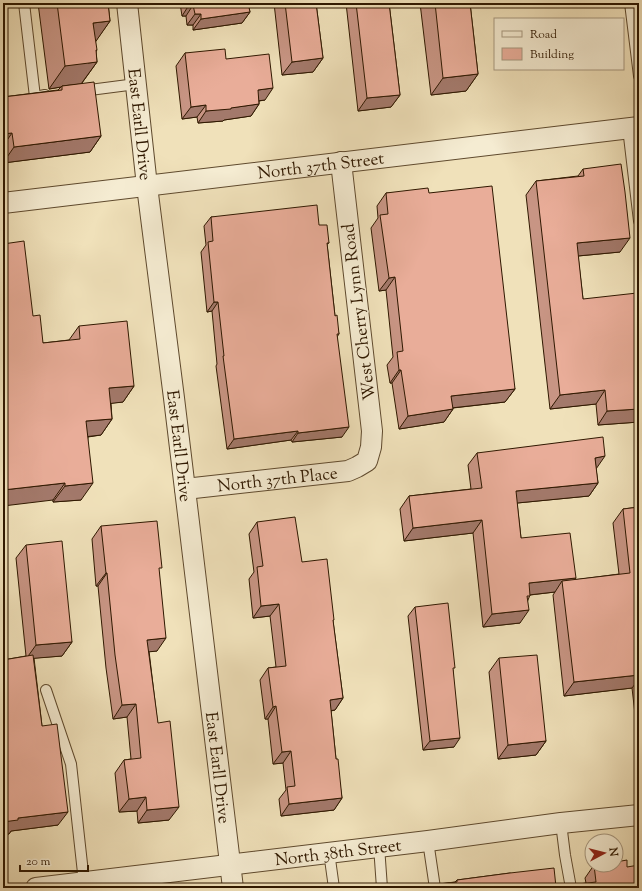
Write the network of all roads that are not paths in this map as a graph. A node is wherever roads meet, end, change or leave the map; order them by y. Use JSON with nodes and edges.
{"nodes":[{"id":1,"x":24,"y":3,"type":"edge"},
{"id":2,"x":127,"y":3,"type":"edge"},
{"id":3,"x":630,"y":3,"type":"edge"},
{"id":4,"x":639,"y":76,"type":"edge"},
{"id":5,"x":136,"y":84,"type":"junction"},
{"id":6,"x":74,"y":92,"type":"edge"},
{"id":7,"x":58,"y":94,"type":"edge"},
{"id":8,"x":35,"y":96,"type":"junction"},
{"id":9,"x":22,"y":98,"type":"edge"},
{"id":10,"x":633,"y":128,"type":"edge"},
{"id":11,"x":341,"y":162,"type":"junction"},
{"id":12,"x":147,"y":186,"type":"junction"},
{"id":13,"x":3,"y":203,"type":"edge"},
{"id":14,"x":639,"y":222,"type":"edge"},
{"id":15,"x":367,"y":461,"type":"joint"},
{"id":16,"x":185,"y":489,"type":"junction"},
{"id":17,"x":46,"y":690,"type":"dead end"},
{"id":18,"x":639,"y":815,"type":"edge"},
{"id":19,"x":561,"y":823,"type":"junction"},
{"id":20,"x":428,"y":841,"type":"junction"},
{"id":21,"x":378,"y":846,"type":"junction"},
{"id":22,"x":330,"y":852,"type":"junction"},
{"id":23,"x":230,"y":864,"type":"junction"},
{"id":24,"x":84,"y":882,"type":"junction"},
{"id":25,"x":36,"y":888,"type":"edge"},
{"id":26,"x":233,"y":888,"type":"edge"},
{"id":27,"x":334,"y":888,"type":"edge"},
{"id":28,"x":382,"y":888,"type":"edge"},
{"id":29,"x":435,"y":888,"type":"edge"},
{"id":30,"x":571,"y":888,"type":"edge"}],
"edges":[{"from":1,"to":8,"type":"lane"},
{"from":2,"to":5,"type":"street","name":"East Earll Drive"},
{"from":3,"to":4,"type":"lane"},
{"from":5,"to":6,"type":"lane"},
{"from":5,"to":12,"type":"street","name":"East Earll Drive"},
{"from":7,"to":8,"type":"lane"},
{"from":8,"to":9,"type":"lane"},
{"from":10,"to":11,"type":"street","name":"North 37th Street"},
{"from":10,"to":14,"type":"lane"},
{"from":11,"to":12,"type":"street","name":"North 37th Street"},
{"from":11,"to":15,"type":"street","name":"West Cherry Lynn Road"},
{"from":12,"to":13,"type":"street","name":"North 37th Street"},
{"from":12,"to":16,"type":"street","name":"East Earll Drive"},
{"from":15,"to":16,"type":"street","name":"North 37th Place"},
{"from":16,"to":23,"type":"street","name":"East Earll Drive"},
{"from":17,"to":24,"type":"lane"},
{"from":18,"to":19,"type":"street","name":"North 38th Street"},
{"from":19,"to":20,"type":"street","name":"North 38th Street"},
{"from":19,"to":30,"type":"lane"},
{"from":20,"to":21,"type":"street","name":"North 38th Street"},
{"from":20,"to":29,"type":"lane"},
{"from":21,"to":22,"type":"street","name":"North 38th Street"},
{"from":21,"to":28,"type":"lane"},
{"from":22,"to":23,"type":"street","name":"North 38th Street"},
{"from":22,"to":27,"type":"lane"},
{"from":23,"to":24,"type":"street","name":"North 38th Street"},
{"from":23,"to":26,"type":"street","name":"East Earll Drive"},
{"from":24,"to":25,"type":"street","name":"North 38th Street"}]}
